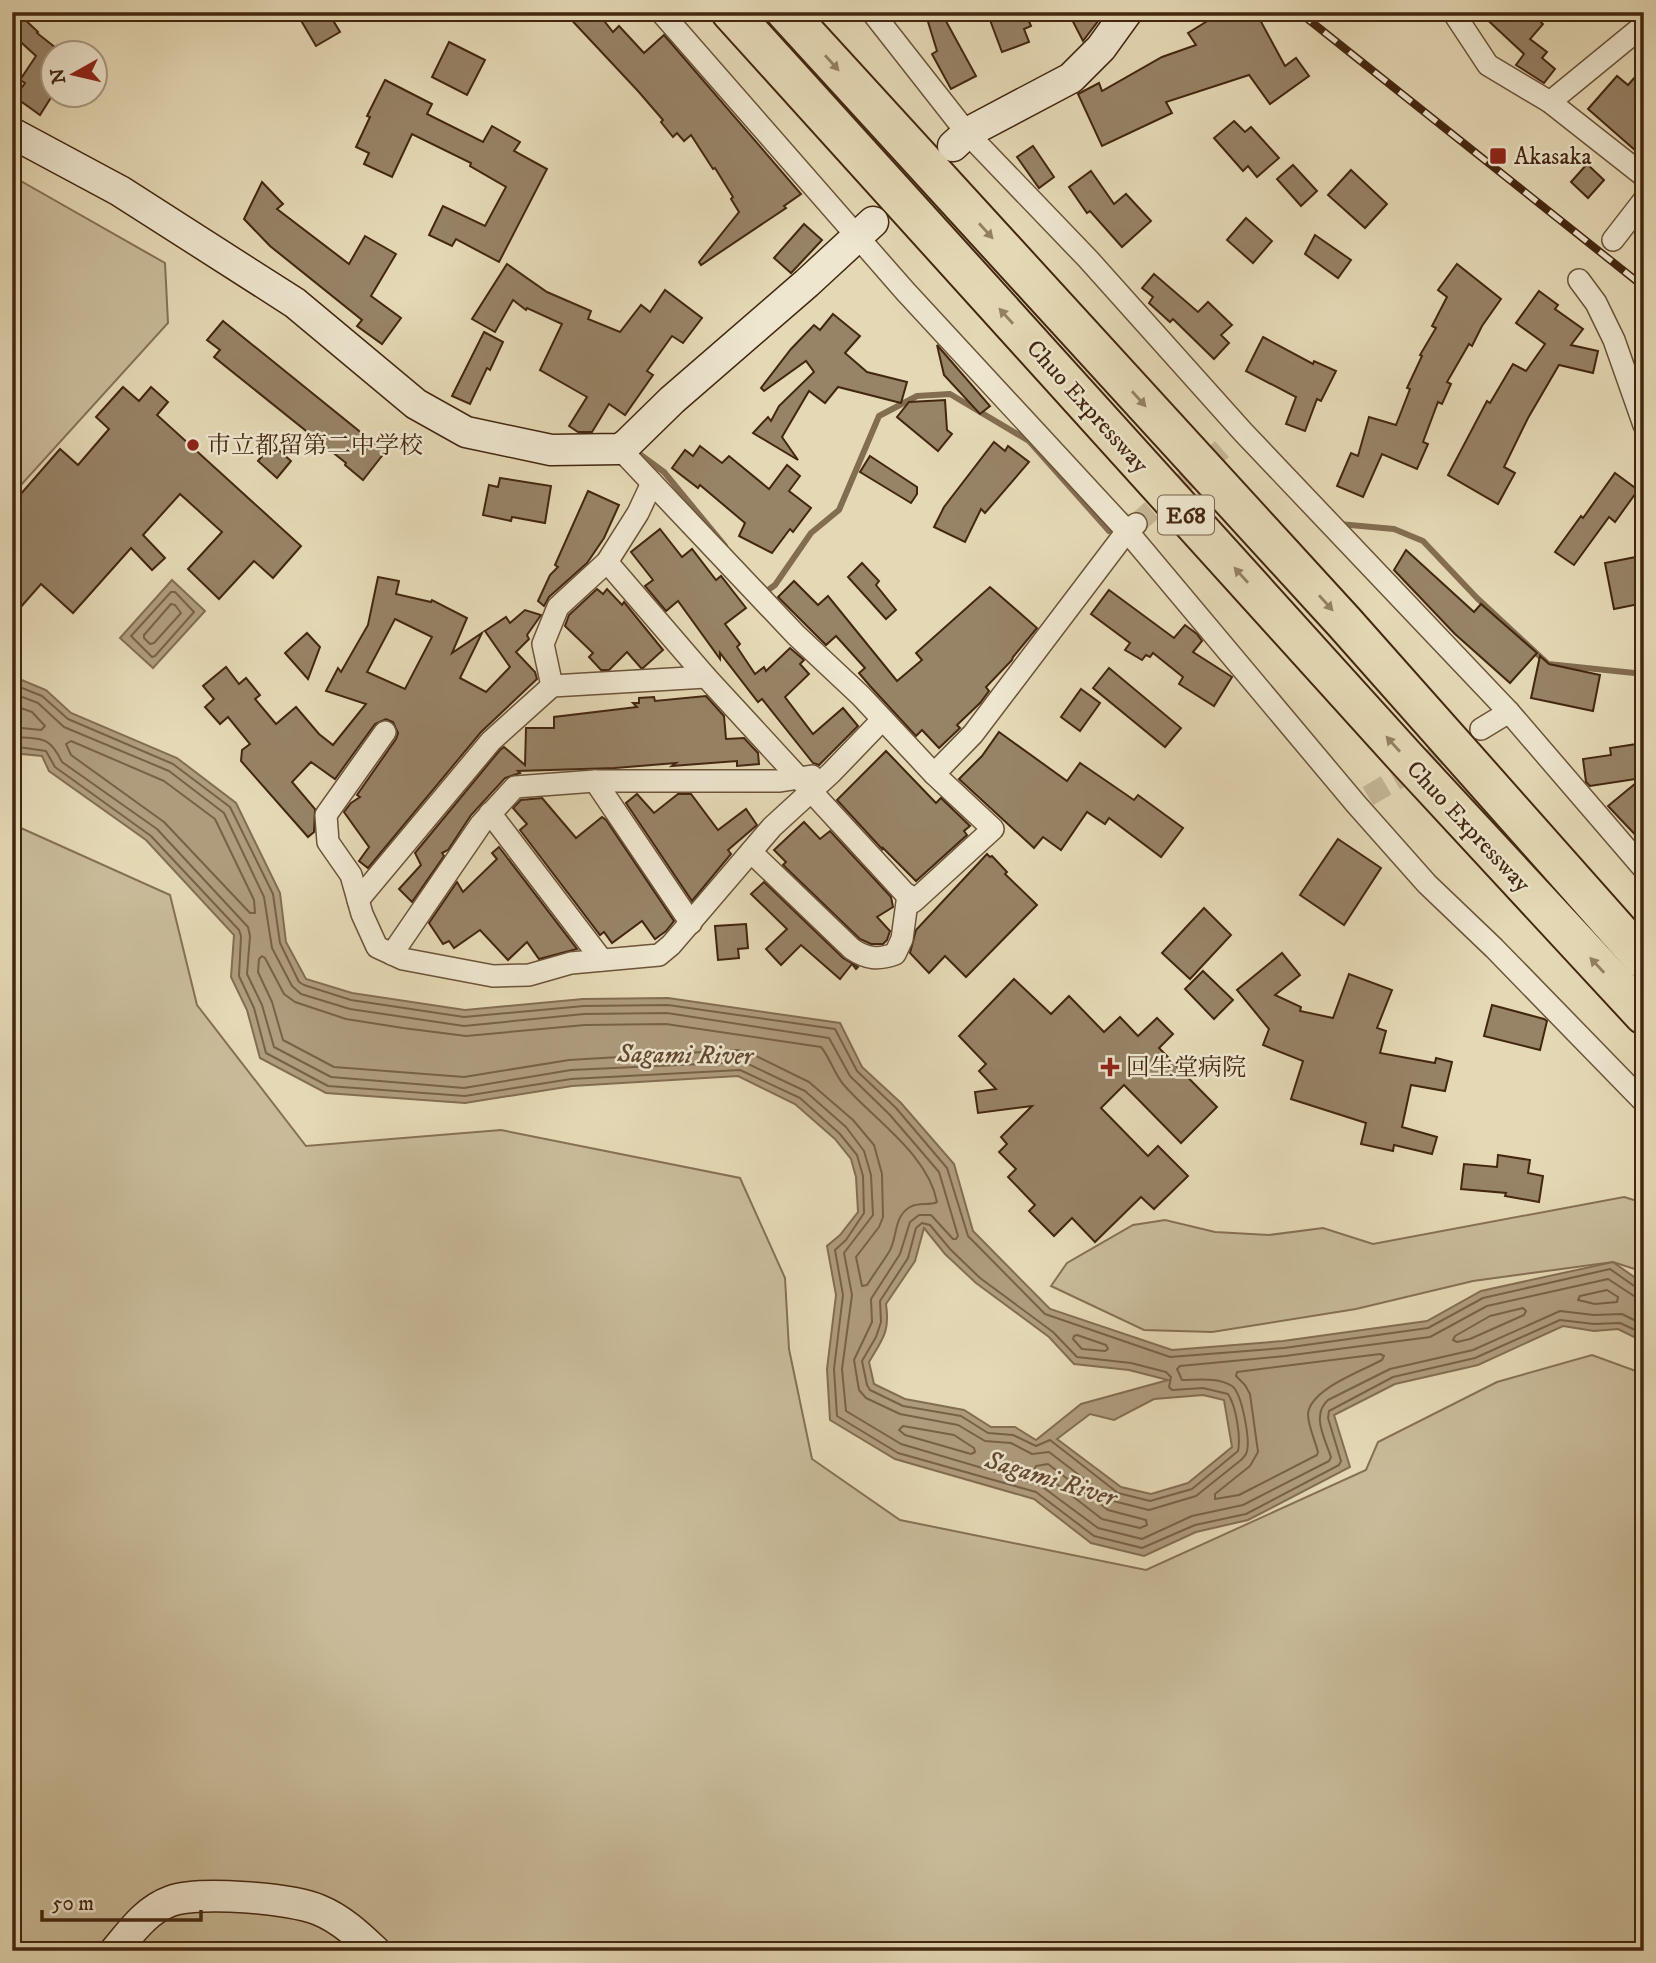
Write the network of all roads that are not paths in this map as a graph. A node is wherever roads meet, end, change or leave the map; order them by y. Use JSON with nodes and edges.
{"nodes":[{"id":1,"x":661,"y":12,"type":"edge"},
{"id":2,"x":731,"y":12,"type":"edge"},
{"id":3,"x":786,"y":12,"type":"edge"},
{"id":4,"x":872,"y":12,"type":"edge"},
{"id":5,"x":1127,"y":12,"type":"edge"},
{"id":6,"x":1453,"y":12,"type":"edge"},
{"id":7,"x":1644,"y":25,"type":"edge"},
{"id":8,"x":1550,"y":102,"type":"junction"},
{"id":9,"x":12,"y":133,"type":"edge"},
{"id":10,"x":960,"y":140,"type":"junction"},
{"id":11,"x":1644,"y":176,"type":"edge"},
{"id":12,"x":1644,"y":200,"type":"edge"},
{"id":13,"x":865,"y":229,"type":"junction"},
{"id":14,"x":1613,"y":240,"type":"dead end"},
{"id":15,"x":1579,"y":280,"type":"dead end"},
{"id":16,"x":1644,"y":425,"type":"edge"},
{"id":17,"x":620,"y":449,"type":"junction"},
{"id":18,"x":652,"y":483,"type":"junction"},
{"id":19,"x":1132,"y":528,"type":"junction"},
{"id":20,"x":607,"y":562,"type":"junction"},
{"id":21,"x":706,"y":677,"type":"junction"},
{"id":22,"x":552,"y":686,"type":"junction"},
{"id":23,"x":1509,"y":712,"type":"junction"},
{"id":24,"x":881,"y":720,"type":"junction"},
{"id":25,"x":1482,"y":729,"type":"tunnel mouth"},
{"id":26,"x":385,"y":732,"type":"dead end"},
{"id":27,"x":934,"y":774,"type":"junction"},
{"id":28,"x":595,"y":781,"type":"junction"},
{"id":29,"x":806,"y":784,"type":"junction"},
{"id":30,"x":490,"y":813,"type":"junction"},
{"id":31,"x":751,"y":852,"type":"junction"},
{"id":32,"x":1642,"y":863,"type":"edge"},
{"id":33,"x":908,"y":895,"type":"junction"},
{"id":34,"x":358,"y":900,"type":"junction"},
{"id":35,"x":691,"y":922,"type":"junction"},
{"id":36,"x":392,"y":954,"type":"junction"},
{"id":37,"x":602,"y":960,"type":"junction"},
{"id":38,"x":1644,"y":960,"type":"edge"},
{"id":39,"x":1644,"y":1015,"type":"edge"},
{"id":40,"x":1644,"y":1102,"type":"edge"},
{"id":41,"x":116,"y":1951,"type":"edge"},
{"id":42,"x":375,"y":1951,"type":"edge"}],
"edges":[{"from":1,"to":13,"type":"street"},
{"from":39,"to":2,"type":"highway","name":"Chuo Expressway","number":"E68","one_way":true},
{"from":3,"to":38,"type":"highway","name":"Chuo Expressway","number":"E68","one_way":true},
{"from":4,"to":10,"type":"street"},
{"from":5,"to":10,"type":"street"},
{"from":6,"to":8,"type":"street"},
{"from":7,"to":8,"type":"street"},
{"from":8,"to":11,"type":"street"},
{"from":9,"to":17,"type":"street"},
{"from":10,"to":23,"type":"street"},
{"from":12,"to":14,"type":"street"},
{"from":13,"to":17,"type":"street"},
{"from":13,"to":19,"type":"street"},
{"from":15,"to":16,"type":"street"},
{"from":17,"to":18,"type":"street"},
{"from":18,"to":20,"type":"street"},
{"from":18,"to":24,"type":"street"},
{"from":19,"to":27,"type":"street"},
{"from":19,"to":40,"type":"street"},
{"from":20,"to":21,"type":"street"},
{"from":20,"to":22,"type":"street"},
{"from":21,"to":22,"type":"street"},
{"from":21,"to":29,"type":"street"},
{"from":22,"to":34,"type":"street"},
{"from":23,"to":25,"type":"street"},
{"from":23,"to":32,"type":"street"},
{"from":24,"to":27,"type":"street"},
{"from":24,"to":29,"type":"street"},
{"from":26,"to":34,"type":"street"},
{"from":27,"to":33,"type":"street"},
{"from":28,"to":29,"type":"street"},
{"from":28,"to":30,"type":"street"},
{"from":28,"to":35,"type":"street"},
{"from":29,"to":31,"type":"street"},
{"from":29,"to":33,"type":"street"},
{"from":30,"to":36,"type":"street"},
{"from":30,"to":37,"type":"street"},
{"from":31,"to":33,"type":"street"},
{"from":31,"to":35,"type":"street"},
{"from":34,"to":36,"type":"street"},
{"from":35,"to":37,"type":"street"},
{"from":36,"to":37,"type":"street"},
{"from":41,"to":42,"type":"street"}]}
